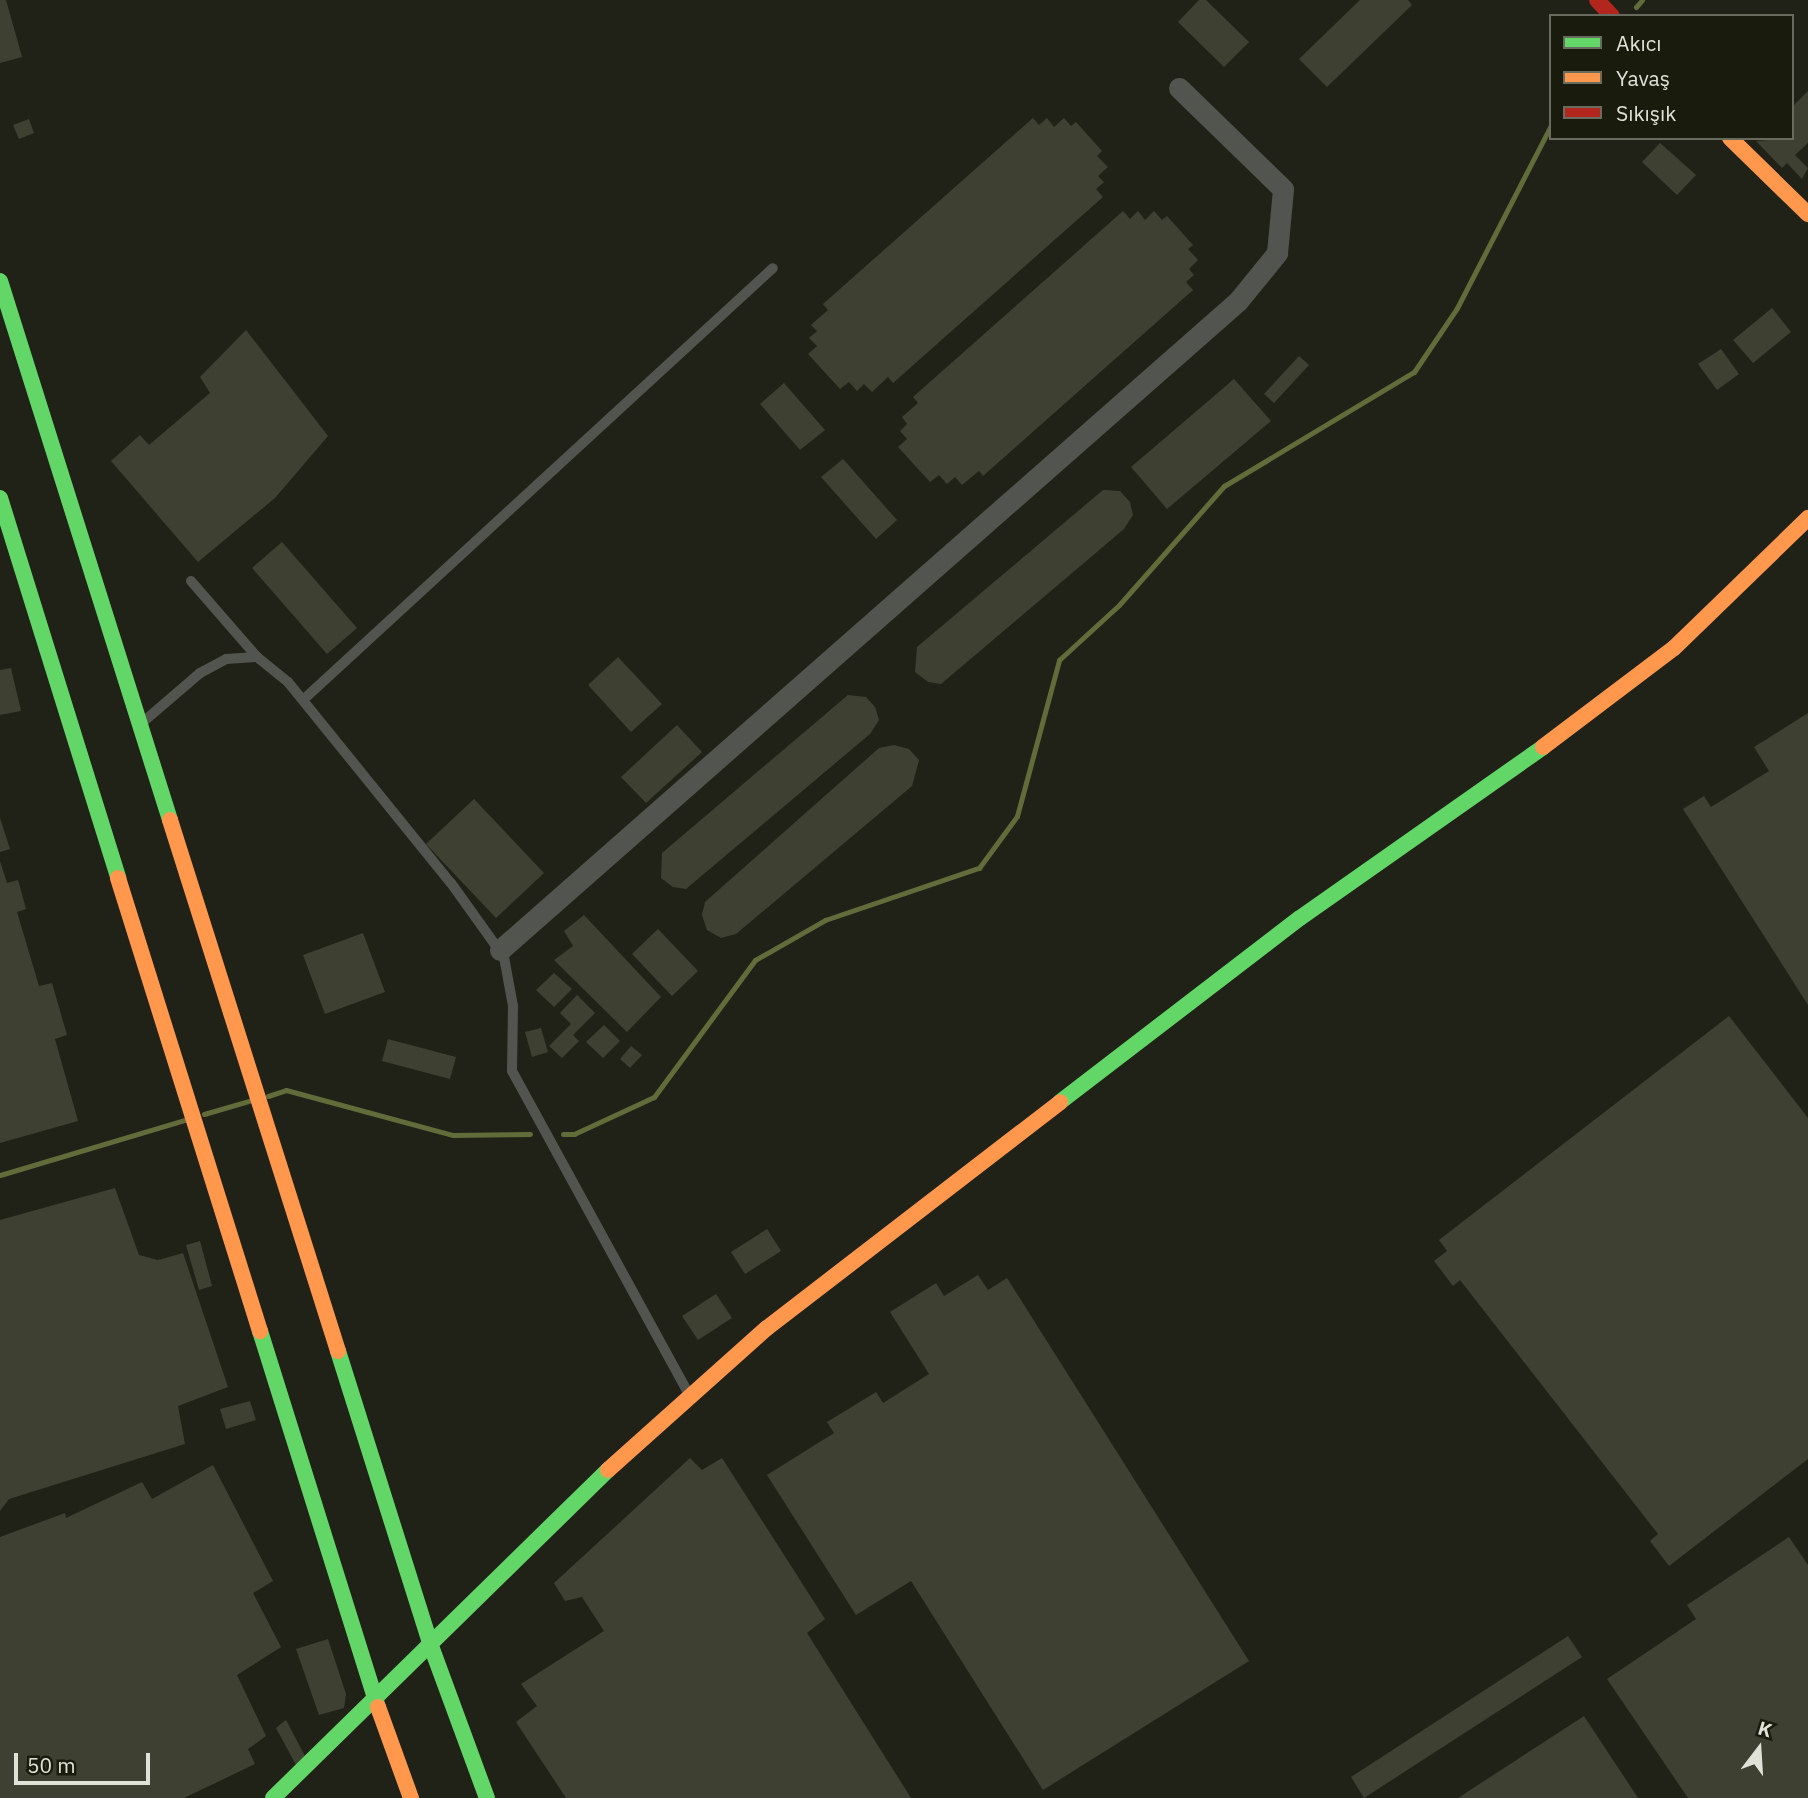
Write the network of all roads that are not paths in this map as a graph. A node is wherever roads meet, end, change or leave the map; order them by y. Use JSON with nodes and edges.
{"nodes":[{"id":1,"x":1597,"y":0,"type":"edge"},
{"id":2,"x":1610,"y":14,"type":"edge"},
{"id":3,"x":1179,"y":89,"type":"dead end"},
{"id":4,"x":1732,"y":140,"type":"edge"},
{"id":5,"x":1808,"y":214,"type":"edge"},
{"id":6,"x":773,"y":268,"type":"dead end"},
{"id":7,"x":0,"y":281,"type":"edge"},
{"id":8,"x":0,"y":498,"type":"edge"},
{"id":9,"x":1808,"y":518,"type":"edge"},
{"id":10,"x":191,"y":581,"type":"dead end"},
{"id":11,"x":257,"y":657,"type":"junction"},
{"id":12,"x":303,"y":700,"type":"junction"},
{"id":13,"x":140,"y":724,"type":"junction"},
{"id":14,"x":500,"y":950,"type":"junction"},
{"id":15,"x":691,"y":1398,"type":"junction"},
{"id":16,"x":431,"y":1646,"type":"junction"},
{"id":17,"x":375,"y":1700,"type":"junction"},
{"id":18,"x":273,"y":1798,"type":"edge"},
{"id":19,"x":411,"y":1798,"type":"edge"},
{"id":20,"x":487,"y":1798,"type":"edge"}],
"edges":[{"from":1,"to":2,"type":"street"},
{"from":3,"to":14,"type":"street"},
{"from":4,"to":5,"type":"street"},
{"from":6,"to":12,"type":"lane"},
{"from":7,"to":13,"type":"street"},
{"from":8,"to":17,"type":"street"},
{"from":9,"to":15,"type":"street"},
{"from":10,"to":11,"type":"lane"},
{"from":11,"to":12,"type":"lane"},
{"from":11,"to":13,"type":"lane"},
{"from":12,"to":14,"type":"lane"},
{"from":13,"to":16,"type":"street"},
{"from":14,"to":15,"type":"lane"},
{"from":15,"to":16,"type":"street"},
{"from":16,"to":17,"type":"street"},
{"from":16,"to":20,"type":"street"},
{"from":17,"to":18,"type":"street"},
{"from":17,"to":19,"type":"street"}]}
